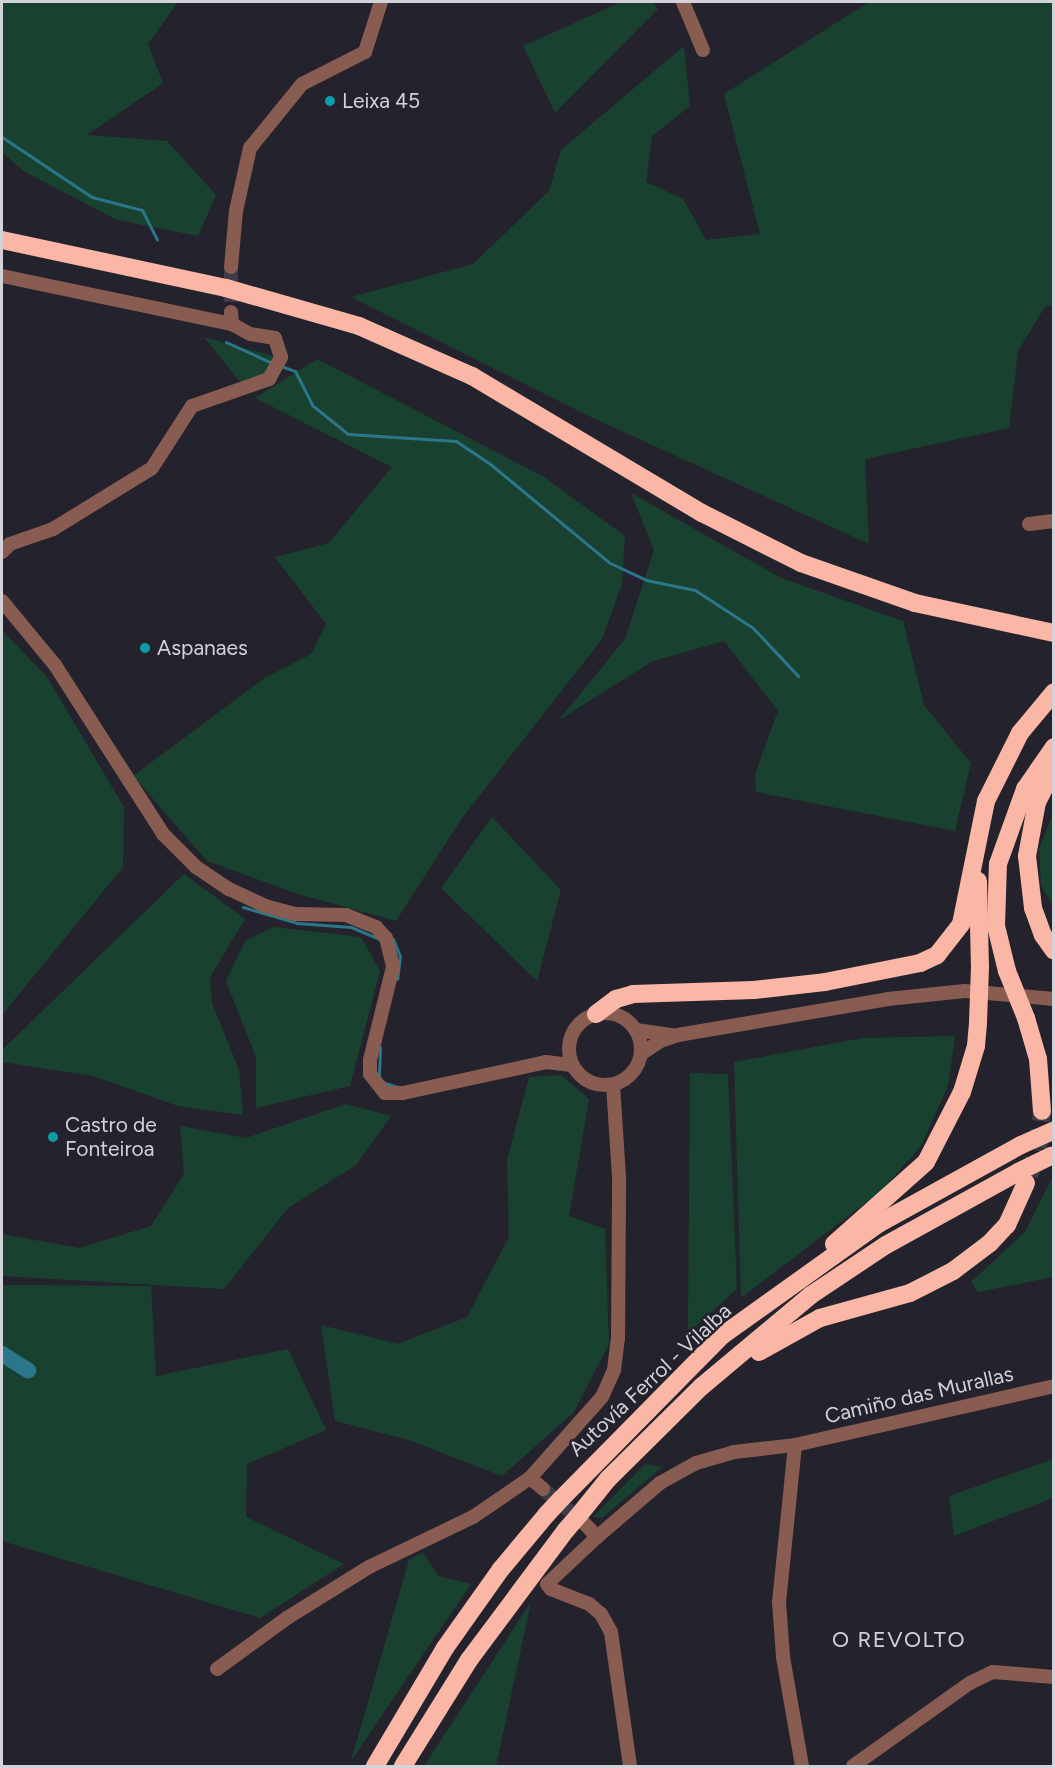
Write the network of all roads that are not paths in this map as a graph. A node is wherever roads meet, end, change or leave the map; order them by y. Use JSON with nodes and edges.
{"nodes":[{"id":1,"x":381,"y":2,"type":"edge"},
{"id":2,"x":683,"y":2,"type":"edge"},
{"id":3,"x":703,"y":50,"type":"dead end"},
{"id":4,"x":2,"y":240,"type":"edge"},
{"id":5,"x":231,"y":267,"type":"tunnel mouth"},
{"id":6,"x":2,"y":276,"type":"edge"},
{"id":7,"x":1053,"y":521,"type":"edge"},
{"id":8,"x":1029,"y":524,"type":"dead end"},
{"id":9,"x":2,"y":552,"type":"edge"},
{"id":10,"x":2,"y":601,"type":"edge"},
{"id":11,"x":1053,"y":633,"type":"edge"},
{"id":12,"x":1053,"y":692,"type":"edge"},
{"id":13,"x":1053,"y":747,"type":"edge"},
{"id":14,"x":1053,"y":769,"type":"edge"},
{"id":15,"x":981,"y":822,"type":"junction"},
{"id":16,"x":1053,"y":951,"type":"edge"},
{"id":17,"x":1053,"y":999,"type":"edge"},
{"id":18,"x":596,"y":1014,"type":"junction"},
{"id":19,"x":636,"y":1030,"type":"junction"},
{"id":20,"x":678,"y":1035,"type":"junction"},
{"id":21,"x":569,"y":1041,"type":"junction"},
{"id":22,"x":641,"y":1054,"type":"junction"},
{"id":23,"x":546,"y":1062,"type":"junction"},
{"id":24,"x":572,"y":1065,"type":"junction"},
{"id":25,"x":613,"y":1085,"type":"junction"},
{"id":26,"x":1042,"y":1111,"type":"tunnel mouth"},
{"id":27,"x":1053,"y":1130,"type":"edge"},
{"id":28,"x":1052,"y":1156,"type":"edge"},
{"id":29,"x":1022,"y":1177,"type":"junction"},
{"id":30,"x":774,"y":1298,"type":"junction"},
{"id":31,"x":1053,"y":1386,"type":"edge"},
{"id":32,"x":701,"y":1387,"type":"junction"},
{"id":33,"x":795,"y":1445,"type":"junction"},
{"id":34,"x":530,"y":1478,"type":"junction"},
{"id":35,"x":543,"y":1489,"type":"tunnel mouth"},
{"id":36,"x":582,"y":1520,"type":"junction"},
{"id":37,"x":597,"y":1537,"type":"junction"},
{"id":38,"x":217,"y":1669,"type":"dead end"},
{"id":39,"x":1053,"y":1677,"type":"edge"},
{"id":40,"x":375,"y":1767,"type":"edge"},
{"id":41,"x":403,"y":1767,"type":"edge"},
{"id":42,"x":630,"y":1767,"type":"edge"},
{"id":43,"x":802,"y":1767,"type":"edge"},
{"id":44,"x":853,"y":1767,"type":"edge"}],
"edges":[{"from":1,"to":5,"type":"street"},
{"from":2,"to":3,"type":"street"},
{"from":4,"to":11,"type":"highway"},
{"from":6,"to":9,"type":"street"},
{"from":7,"to":8,"type":"street"},
{"from":10,"to":23,"type":"street"},
{"from":12,"to":15,"type":"highway"},
{"from":13,"to":26,"type":"highway","bridge":true},
{"from":14,"to":16,"type":"highway"},
{"from":15,"to":18,"type":"highway"},
{"from":15,"to":30,"type":"highway","bridge":true},
{"from":17,"to":20,"type":"street"},
{"from":18,"to":19,"type":"street"},
{"from":18,"to":21,"type":"street"},
{"from":19,"to":20,"type":"street"},
{"from":19,"to":22,"type":"street"},
{"from":20,"to":22,"type":"street"},
{"from":21,"to":23,"type":"street"},
{"from":21,"to":24,"type":"street"},
{"from":22,"to":25,"type":"street"},
{"from":23,"to":24,"type":"street"},
{"from":24,"to":25,"type":"street"},
{"from":25,"to":34,"type":"street"},
{"from":27,"to":30,"type":"highway","name":"Autovía Ferrol - Vilalba","bridge":true},
{"from":28,"to":29,"type":"highway","name":"Autovía Ferrol - Vilalba","bridge":true},
{"from":29,"to":32,"type":"highway","name":"Autovía Ferrol - Vilalba"},
{"from":29,"to":32,"type":"highway"},
{"from":30,"to":40,"type":"highway","name":"Autovía Ferrol - Vilalba","bridge":true},
{"from":31,"to":33,"type":"street","name":"Camiño das Murallas"},
{"from":32,"to":36,"type":"highway","name":"Autovía Ferrol - Vilalba"},
{"from":33,"to":37,"type":"street","name":"Camiño das Murallas"},
{"from":33,"to":43,"type":"street"},
{"from":34,"to":35,"type":"street"},
{"from":34,"to":38,"type":"street"},
{"from":36,"to":37,"type":"street"},
{"from":36,"to":41,"type":"highway","name":"Autovía Ferrol - Vilalba","bridge":true},
{"from":37,"to":42,"type":"street","name":"Camiño das Murallas"},
{"from":39,"to":44,"type":"street"}]}
